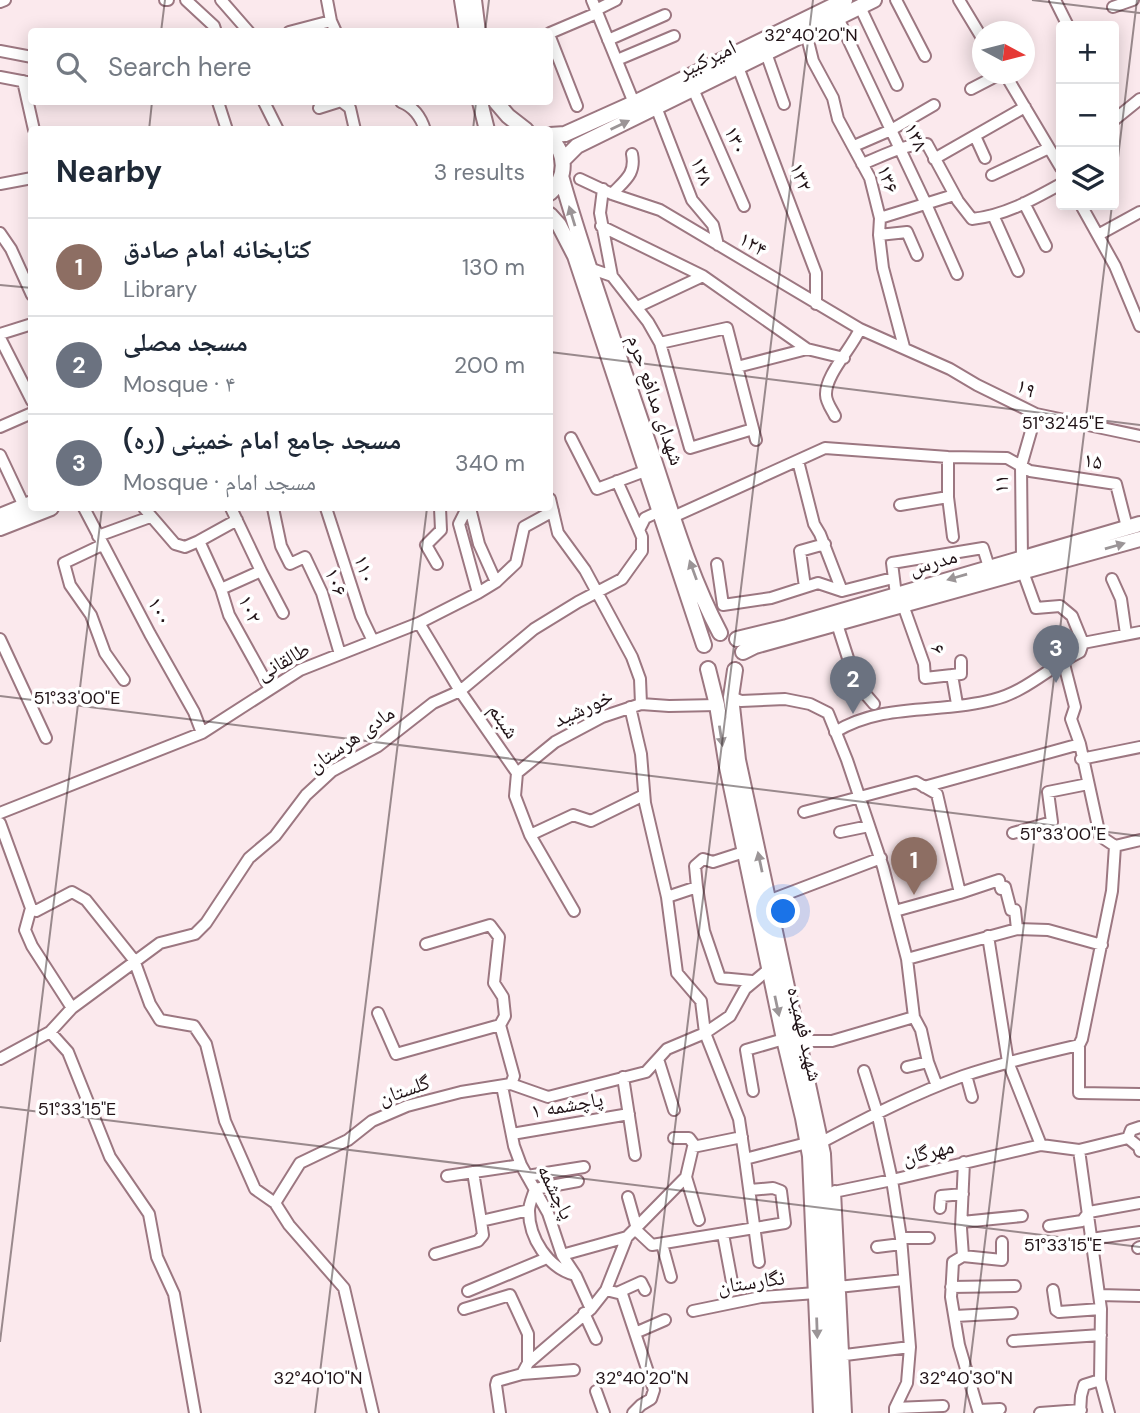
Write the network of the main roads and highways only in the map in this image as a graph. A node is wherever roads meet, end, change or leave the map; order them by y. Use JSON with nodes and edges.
{"nodes":[{"id":1,"x":462,"y":0,"type":"edge"},
{"id":2,"x":474,"y":0,"type":"edge"},
{"id":3,"x":845,"y":0,"type":"edge"},
{"id":4,"x":874,"y":0,"type":"edge"},
{"id":5,"x":466,"y":28,"type":"edge"},
{"id":6,"x":478,"y":28,"type":"edge"},
{"id":7,"x":685,"y":88,"type":"junction"},
{"id":8,"x":481,"y":105,"type":"edge"},
{"id":9,"x":499,"y":105,"type":"edge"},
{"id":10,"x":486,"y":126,"type":"edge"},
{"id":11,"x":521,"y":126,"type":"edge"},
{"id":12,"x":553,"y":136,"type":"edge"},
{"id":13,"x":553,"y":140,"type":"edge"},
{"id":14,"x":563,"y":160,"type":"junction"},
{"id":15,"x":561,"y":176,"type":"junction"},
{"id":16,"x":553,"y":188,"type":"edge"},
{"id":17,"x":553,"y":218,"type":"edge"},
{"id":18,"x":580,"y":254,"type":"junction"},
{"id":19,"x":28,"y":505,"type":"edge"},
{"id":20,"x":43,"y":511,"type":"edge"},
{"id":21,"x":0,"y":516,"type":"edge"},
{"id":22,"x":1134,"y":526,"type":"edge"},
{"id":23,"x":0,"y":528,"type":"edge"},
{"id":24,"x":1140,"y":538,"type":"edge"},
{"id":25,"x":1068,"y":552,"type":"junction"},
{"id":26,"x":1022,"y":565,"type":"junction"},
{"id":27,"x":899,"y":600,"type":"junction"},
{"id":28,"x":720,"y":633,"type":"junction"},
{"id":29,"x":704,"y":645,"type":"junction"},
{"id":30,"x":740,"y":646,"type":"junction"},
{"id":31,"x":708,"y":669,"type":"junction"},
{"id":32,"x":735,"y":670,"type":"junction"},
{"id":33,"x":739,"y":792,"type":"junction"},
{"id":34,"x":742,"y":810,"type":"junction"},
{"id":35,"x":791,"y":1040,"type":"junction"},
{"id":36,"x":814,"y":1143,"type":"junction"},
{"id":37,"x":820,"y":1248,"type":"junction"},
{"id":38,"x":821,"y":1267,"type":"junction"},
{"id":39,"x":821,"y":1413,"type":"edge"},
{"id":40,"x":835,"y":1413,"type":"edge"}],
"edges":[{"from":1,"to":5,"type":"main road"},
{"from":2,"to":6,"type":"main road"},
{"from":3,"to":7,"type":"main road","name":"امیرکبیر"},
{"from":4,"to":7,"type":"main road","name":"امیرکبیر"},
{"from":7,"to":12,"type":"main road","name":"امیرکبیر"},
{"from":14,"to":7,"type":"main road","name":"امیرکبیر","one_way":true},
{"from":8,"to":10,"type":"main road"},
{"from":9,"to":11,"type":"main road"},
{"from":13,"to":14,"type":"main road"},
{"from":14,"to":15,"type":"main road"},
{"from":15,"to":16,"type":"main road"},
{"from":18,"to":15,"type":"main road","name":"شهدای مدافع حرم","one_way":true},
{"from":17,"to":18,"type":"main road","name":"شهدای مدافع حرم"},
{"from":28,"to":18,"type":"main road","name":"شهدای مدافع حرم","one_way":true},
{"from":18,"to":29,"type":"main road","name":"شهدای مدافع حرم"},
{"from":19,"to":21,"type":"main road"},
{"from":20,"to":23,"type":"main road"},
{"from":22,"to":25,"type":"main road","name":"مدرس"},
{"from":25,"to":24,"type":"main road","name":"مدرس","one_way":true},
{"from":25,"to":26,"type":"main road","name":"مدرس"},
{"from":26,"to":27,"type":"main road","name":"مدرس"},
{"from":26,"to":27,"type":"main road","name":"مدرس","one_way":true},
{"from":27,"to":30,"type":"main road","name":"مدرس"},
{"from":27,"to":30,"type":"main road","name":"مدرس"},
{"from":28,"to":29,"type":"main road"},
{"from":28,"to":30,"type":"main road"},
{"from":29,"to":31,"type":"main road"},
{"from":30,"to":32,"type":"main road"},
{"from":31,"to":32,"type":"main road"},
{"from":31,"to":33,"type":"main road","name":"شهید فهمیده","one_way":true},
{"from":32,"to":33,"type":"main road","name":"شهید فهمیده"},
{"from":33,"to":34,"type":"main road","name":"شهید فهمیده"},
{"from":35,"to":34,"type":"main road","name":"شهید فهمیده","one_way":true},
{"from":34,"to":35,"type":"main road","name":"شهید فهمیده","one_way":true},
{"from":35,"to":36,"type":"main road","name":"شهید فهمیده"},
{"from":36,"to":37,"type":"main road","name":"شهید فهمیده"},
{"from":36,"to":37,"type":"main road","name":"شهید فهمیده"},
{"from":37,"to":38,"type":"main road","name":"شهید فهمیده"},
{"from":38,"to":39,"type":"main road","name":"شهید فهمیده","one_way":true},
{"from":38,"to":40,"type":"main road","name":"شهید فهمیده"}]}
